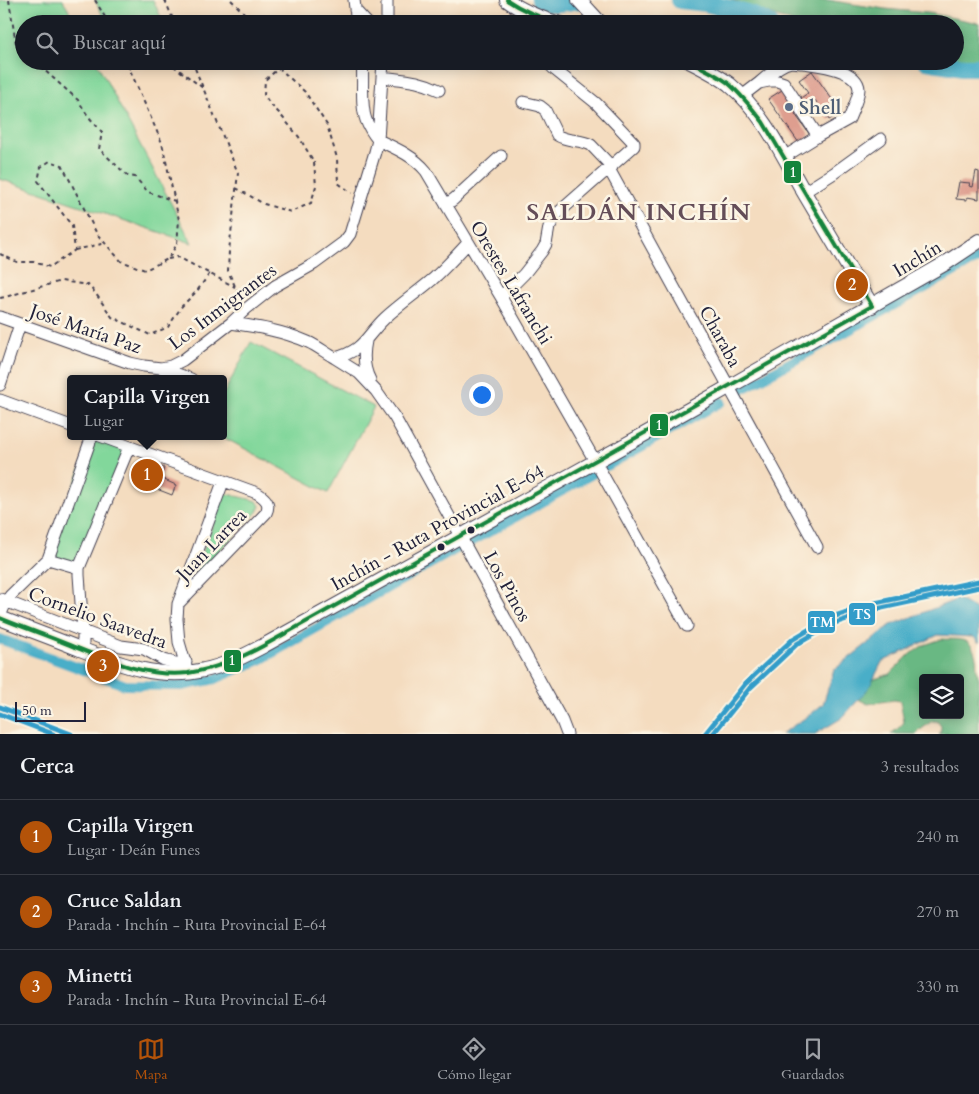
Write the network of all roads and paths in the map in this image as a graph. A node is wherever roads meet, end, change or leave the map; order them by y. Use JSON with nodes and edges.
{"nodes":[{"id":1,"x":9,"y":0,"type":"edge"},
{"id":2,"x":95,"y":0,"type":"edge"},
{"id":3,"x":165,"y":0,"type":"edge"},
{"id":4,"x":231,"y":0,"type":"edge"},
{"id":5,"x":387,"y":0,"type":"edge"},
{"id":6,"x":507,"y":0,"type":"edge"},
{"id":7,"x":104,"y":15,"type":"edge"},
{"id":8,"x":171,"y":15,"type":"edge"},
{"id":9,"x":246,"y":15,"type":"edge"},
{"id":10,"x":387,"y":15,"type":"edge"},
{"id":11,"x":534,"y":15,"type":"edge"},
{"id":12,"x":15,"y":38,"type":"edge"},
{"id":13,"x":44,"y":70,"type":"edge"},
{"id":14,"x":129,"y":70,"type":"edge"},
{"id":15,"x":179,"y":70,"type":"edge"},
{"id":16,"x":196,"y":70,"type":"edge"},
{"id":17,"x":277,"y":70,"type":"edge"},
{"id":18,"x":281,"y":70,"type":"edge"},
{"id":19,"x":362,"y":70,"type":"edge"},
{"id":20,"x":382,"y":70,"type":"edge"},
{"id":21,"x":555,"y":70,"type":"edge"},
{"id":22,"x":707,"y":70,"type":"edge"},
{"id":23,"x":776,"y":70,"type":"edge"},
{"id":24,"x":839,"y":70,"type":"edge"},
{"id":25,"x":382,"y":77,"type":"junction"},
{"id":26,"x":759,"y":84,"type":"junction"},
{"id":27,"x":203,"y":88,"type":"junction"},
{"id":28,"x":439,"y":90,"type":"dead end"},
{"id":29,"x":742,"y":96,"type":"junction"},
{"id":30,"x":523,"y":102,"type":"dead end"},
{"id":31,"x":818,"y":136,"type":"junction"},
{"id":32,"x":881,"y":139,"type":"dead end"},
{"id":33,"x":378,"y":140,"type":"junction"},
{"id":34,"x":501,"y":156,"type":"dead end"},
{"id":35,"x":784,"y":157,"type":"junction"},
{"id":36,"x":610,"y":168,"type":"junction"},
{"id":37,"x":236,"y":188,"type":"junction"},
{"id":38,"x":804,"y":192,"type":"junction"},
{"id":39,"x":360,"y":198,"type":"junction"},
{"id":40,"x":175,"y":200,"type":"junction"},
{"id":41,"x":446,"y":205,"type":"junction"},
{"id":42,"x":979,"y":241,"type":"edge"},
{"id":43,"x":106,"y":243,"type":"junction"},
{"id":44,"x":468,"y":243,"type":"junction"},
{"id":45,"x":75,"y":250,"type":"junction"},
{"id":46,"x":0,"y":254,"type":"edge"},
{"id":47,"x":168,"y":258,"type":"junction"},
{"id":48,"x":210,"y":273,"type":"junction"},
{"id":49,"x":236,"y":288,"type":"junction"},
{"id":50,"x":501,"y":296,"type":"junction"},
{"id":51,"x":0,"y":298,"type":"edge"},
{"id":52,"x":872,"y":306,"type":"junction"},
{"id":53,"x":246,"y":309,"type":"junction"},
{"id":54,"x":0,"y":317,"type":"edge"},
{"id":55,"x":231,"y":323,"type":"junction"},
{"id":56,"x":20,"y":324,"type":"junction"},
{"id":57,"x":366,"y":341,"type":"junction"},
{"id":58,"x":335,"y":358,"type":"junction"},
{"id":59,"x":161,"y":368,"type":"junction"},
{"id":60,"x":180,"y":375,"type":"edge"},
{"id":61,"x":0,"y":385,"type":"edge"},
{"id":62,"x":729,"y":386,"type":"junction"},
{"id":63,"x":376,"y":391,"type":"junction"},
{"id":64,"x":0,"y":400,"type":"edge"},
{"id":65,"x":67,"y":425,"type":"edge"},
{"id":66,"x":91,"y":440,"type":"edge"},
{"id":67,"x":111,"y":440,"type":"edge"},
{"id":68,"x":129,"y":447,"type":"junction"},
{"id":69,"x":595,"y":461,"type":"junction"},
{"id":70,"x":223,"y":482,"type":"junction"},
{"id":71,"x":461,"y":536,"type":"junction"},
{"id":72,"x":816,"y":547,"type":"dead end"},
{"id":73,"x":48,"y":559,"type":"junction"},
{"id":74,"x":80,"y":568,"type":"junction"},
{"id":75,"x":3,"y":601,"type":"edge"},
{"id":76,"x":178,"y":604,"type":"junction"},
{"id":77,"x":0,"y":617,"type":"edge"},
{"id":78,"x":687,"y":626,"type":"dead end"},
{"id":79,"x":83,"y":631,"type":"junction"},
{"id":80,"x":83,"y":650,"type":"junction"},
{"id":81,"x":187,"y":667,"type":"junction"},
{"id":82,"x":567,"y":734,"type":"edge"}],
"edges":[{"from":1,"to":12,"type":"path"},
{"from":2,"to":7,"type":"path"},
{"from":3,"to":8,"type":"path"},
{"from":4,"to":9,"type":"path"},
{"from":5,"to":10,"type":"street"},
{"from":6,"to":11,"type":"main road"},
{"from":13,"to":40,"type":"path"},
{"from":14,"to":40,"type":"path"},
{"from":15,"to":27,"type":"path"},
{"from":16,"to":27,"type":"path"},
{"from":17,"to":37,"type":"path"},
{"from":18,"to":39,"type":"path"},
{"from":19,"to":33,"type":"street"},
{"from":20,"to":25,"type":"street","name":"Los Inmigrantes"},
{"from":21,"to":36,"type":"street"},
{"from":22,"to":29,"type":"main road"},
{"from":23,"to":26,"type":"street"},
{"from":24,"to":31,"type":"street"},
{"from":25,"to":28,"type":"street"},
{"from":25,"to":33,"type":"street","name":"Los Inmigrantes"},
{"from":26,"to":29,"type":"street"},
{"from":26,"to":31,"type":"street"},
{"from":27,"to":37,"type":"path"},
{"from":29,"to":35,"type":"main road"},
{"from":30,"to":36,"type":"street","name":"Charaba"},
{"from":31,"to":35,"type":"street"},
{"from":32,"to":38,"type":"street"},
{"from":33,"to":39,"type":"street","name":"Los Inmigrantes"},
{"from":33,"to":41,"type":"street","name":"Orestes Lafranchi"},
{"from":34,"to":41,"type":"street"},
{"from":35,"to":38,"type":"main road"},
{"from":36,"to":50,"type":"street"},
{"from":36,"to":62,"type":"street","name":"Charaba"},
{"from":37,"to":49,"type":"path"},
{"from":38,"to":52,"type":"main road"},
{"from":39,"to":53,"type":"street","name":"Los Inmigrantes"},
{"from":40,"to":47,"type":"path"},
{"from":41,"to":44,"type":"street","name":"Orestes Lafranchi"},
{"from":42,"to":52,"type":"main road","name":"Inchín"},
{"from":43,"to":45,"type":"path"},
{"from":43,"to":45,"type":"path"},
{"from":43,"to":47,"type":"path"},
{"from":44,"to":50,"type":"street","name":"Orestes Lafranchi"},
{"from":44,"to":57,"type":"street"},
{"from":45,"to":46,"type":"path"},
{"from":47,"to":48,"type":"path"},
{"from":48,"to":49,"type":"path"},
{"from":48,"to":51,"type":"path"},
{"from":49,"to":53,"type":"path"},
{"from":50,"to":69,"type":"street","name":"Orestes Lafranchi"},
{"from":52,"to":62,"type":"main road","name":"Inchín - Ruta Provincial E-64"},
{"from":53,"to":55,"type":"street","name":"Los Inmigrantes"},
{"from":54,"to":56,"type":"street","name":"José María Paz"},
{"from":55,"to":58,"type":"street","name":"Los Pinos"},
{"from":55,"to":59,"type":"street","name":"Los Inmigrantes"},
{"from":56,"to":59,"type":"street","name":"José María Paz"},
{"from":56,"to":61,"type":"street"},
{"from":57,"to":58,"type":"street"},
{"from":57,"to":63,"type":"street","name":"Los Pinos"},
{"from":58,"to":63,"type":"street","name":"Los Pinos"},
{"from":59,"to":60,"type":"street","name":"José María Paz"},
{"from":62,"to":69,"type":"main road","name":"Inchín - Ruta Provincial E-64"},
{"from":62,"to":72,"type":"street","name":"Charaba"},
{"from":63,"to":71,"type":"street","name":"Los Pinos"},
{"from":64,"to":65,"type":"street"},
{"from":66,"to":73,"type":"street"},
{"from":67,"to":68,"type":"street"},
{"from":68,"to":70,"type":"street"},
{"from":68,"to":74,"type":"street"},
{"from":69,"to":71,"type":"main road","name":"Inchín - Ruta Provincial E-64"},
{"from":69,"to":78,"type":"street","name":"Orestes Lafranchi"},
{"from":70,"to":76,"type":"street"},
{"from":70,"to":76,"type":"street","name":"Juan Larrea"},
{"from":71,"to":81,"type":"main road","name":"Inchín - Ruta Provincial E-64"},
{"from":71,"to":82,"type":"street","name":"Los Pinos"},
{"from":73,"to":74,"type":"street"},
{"from":73,"to":75,"type":"street"},
{"from":74,"to":79,"type":"street"},
{"from":75,"to":77,"type":"street"},
{"from":75,"to":79,"type":"street","name":"Cornelio Saavedra"},
{"from":76,"to":81,"type":"street"},
{"from":77,"to":80,"type":"main road","name":"Inchín - Ruta Provincial E-64"},
{"from":79,"to":80,"type":"street"},
{"from":79,"to":81,"type":"street","name":"Cornelio Saavedra"},
{"from":80,"to":81,"type":"main road","name":"Inchín - Ruta Provincial E-64"}]}
